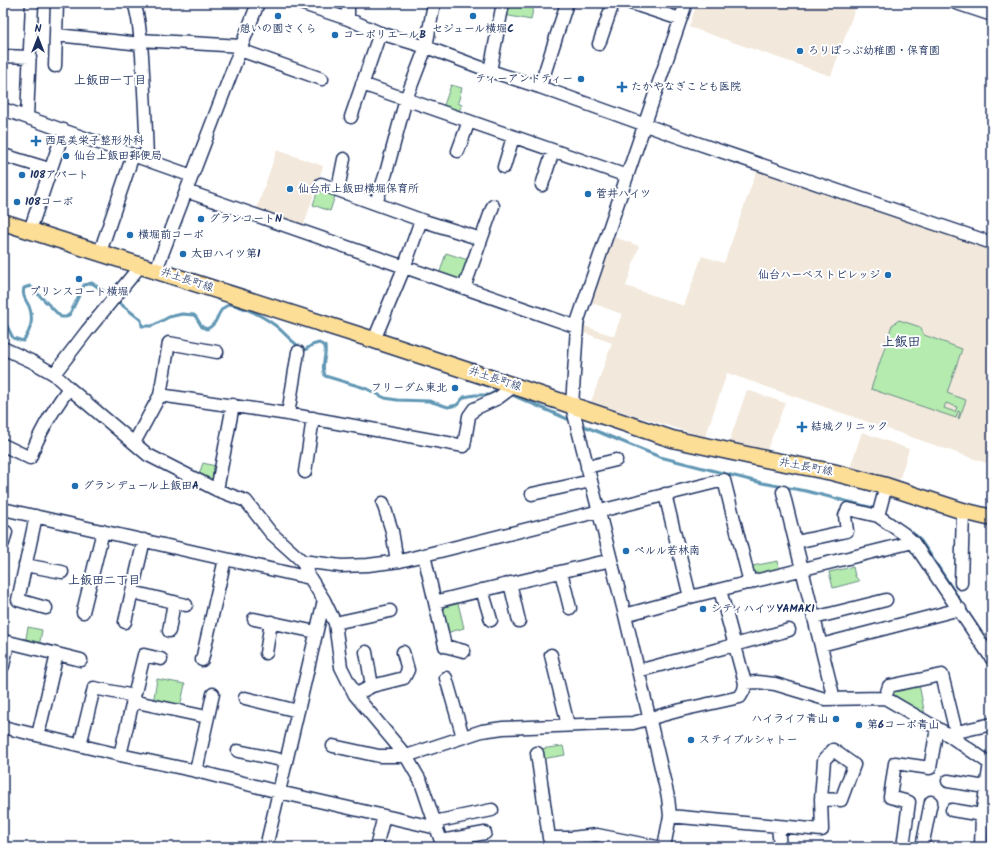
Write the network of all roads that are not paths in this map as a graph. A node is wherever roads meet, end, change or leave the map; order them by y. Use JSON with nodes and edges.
{"nodes":[{"id":1,"x":32,"y":3,"type":"edge"},
{"id":2,"x":57,"y":3,"type":"edge"},
{"id":3,"x":134,"y":3,"type":"edge"},
{"id":4,"x":258,"y":3,"type":"edge"},
{"id":5,"x":300,"y":3,"type":"edge"},
{"id":6,"x":348,"y":3,"type":"edge"},
{"id":7,"x":434,"y":3,"type":"edge"},
{"id":8,"x":503,"y":3,"type":"edge"},
{"id":9,"x":567,"y":3,"type":"edge"},
{"id":10,"x":613,"y":3,"type":"edge"},
{"id":11,"x":631,"y":3,"type":"edge"},
{"id":12,"x":686,"y":3,"type":"edge"},
{"id":13,"x":956,"y":3,"type":"edge"},
{"id":14,"x":992,"y":15,"type":"edge"},
{"id":15,"x":348,"y":19,"type":"junction"},
{"id":16,"x":680,"y":19,"type":"junction"},
{"id":17,"x":380,"y":33,"type":"junction"},
{"id":18,"x":57,"y":35,"type":"junction"},
{"id":19,"x":141,"y":42,"type":"junction"},
{"id":20,"x":599,"y":44,"type":"dead end"},
{"id":21,"x":426,"y":47,"type":"junction"},
{"id":22,"x":241,"y":48,"type":"junction"},
{"id":23,"x":3,"y":56,"type":"edge"},
{"id":24,"x":30,"y":58,"type":"junction"},
{"id":25,"x":55,"y":66,"type":"dead end"},
{"id":26,"x":490,"y":71,"type":"junction"},
{"id":27,"x":322,"y":79,"type":"dead end"},
{"id":28,"x":362,"y":84,"type":"junction"},
{"id":29,"x":540,"y":86,"type":"junction"},
{"id":30,"x":406,"y":99,"type":"junction"},
{"id":31,"x":3,"y":110,"type":"edge"},
{"id":32,"x":351,"y":116,"type":"dead end"},
{"id":33,"x":27,"y":117,"type":"junction"},
{"id":34,"x":469,"y":121,"type":"junction"},
{"id":35,"x":645,"y":124,"type":"junction"},
{"id":36,"x":64,"y":130,"type":"junction"},
{"id":37,"x":514,"y":137,"type":"junction"},
{"id":38,"x":553,"y":151,"type":"junction"},
{"id":39,"x":458,"y":152,"type":"dead end"},
{"id":40,"x":3,"y":155,"type":"edge"},
{"id":41,"x":133,"y":155,"type":"junction"},
{"id":42,"x":147,"y":159,"type":"junction"},
{"id":43,"x":344,"y":159,"type":"dead end"},
{"id":44,"x":504,"y":166,"type":"dead end"},
{"id":45,"x":50,"y":170,"type":"junction"},
{"id":46,"x":192,"y":176,"type":"junction"},
{"id":47,"x":627,"y":176,"type":"junction"},
{"id":48,"x":321,"y":184,"type":"dead end"},
{"id":49,"x":542,"y":185,"type":"dead end"},
{"id":50,"x":338,"y":189,"type":"junction"},
{"id":51,"x":186,"y":191,"type":"junction"},
{"id":52,"x":376,"y":203,"type":"junction"},
{"id":53,"x":493,"y":206,"type":"dead end"},
{"id":54,"x":421,"y":220,"type":"junction"},
{"id":55,"x":3,"y":222,"type":"edge"},
{"id":56,"x":30,"y":230,"type":"junction"},
{"id":57,"x":481,"y":239,"type":"junction"},
{"id":58,"x":992,"y":243,"type":"edge"},
{"id":59,"x":100,"y":252,"type":"junction"},
{"id":60,"x":148,"y":268,"type":"junction"},
{"id":61,"x":404,"y":268,"type":"junction"},
{"id":62,"x":464,"y":288,"type":"junction"},
{"id":63,"x":577,"y":327,"type":"junction"},
{"id":64,"x":374,"y":340,"type":"junction"},
{"id":65,"x":3,"y":348,"type":"edge"},
{"id":66,"x":217,"y":352,"type":"dead end"},
{"id":67,"x":298,"y":352,"type":"dead end"},
{"id":68,"x":54,"y":374,"type":"junction"},
{"id":69,"x":513,"y":387,"type":"junction"},
{"id":70,"x":69,"y":388,"type":"junction"},
{"id":71,"x":160,"y":395,"type":"junction"},
{"id":72,"x":233,"y":405,"type":"junction"},
{"id":73,"x":288,"y":414,"type":"junction"},
{"id":74,"x":313,"y":418,"type":"junction"},
{"id":75,"x":576,"y":419,"type":"junction"},
{"id":76,"x":134,"y":443,"type":"junction"},
{"id":77,"x":3,"y":445,"type":"edge"},
{"id":78,"x":616,"y":460,"type":"dead end"},
{"id":79,"x":587,"y":467,"type":"junction"},
{"id":80,"x":305,"y":472,"type":"dead end"},
{"id":81,"x":591,"y":481,"type":"junction"},
{"id":82,"x":886,"y":486,"type":"junction"},
{"id":83,"x":217,"y":490,"type":"junction"},
{"id":84,"x":783,"y":492,"type":"dead end"},
{"id":85,"x":532,"y":494,"type":"dead end"},
{"id":86,"x":666,"y":494,"type":"junction"},
{"id":87,"x":383,"y":503,"type":"dead end"},
{"id":88,"x":3,"y":509,"type":"edge"},
{"id":89,"x":598,"y":511,"type":"junction"},
{"id":90,"x":880,"y":511,"type":"junction"},
{"id":91,"x":962,"y":511,"type":"junction"},
{"id":92,"x":36,"y":516,"type":"junction"},
{"id":93,"x":992,"y":518,"type":"edge"},
{"id":94,"x":103,"y":531,"type":"junction"},
{"id":95,"x":3,"y":532,"type":"edge"},
{"id":96,"x":144,"y":540,"type":"junction"},
{"id":97,"x":796,"y":542,"type":"junction"},
{"id":98,"x":913,"y":542,"type":"junction"},
{"id":99,"x":3,"y":543,"type":"edge"},
{"id":100,"x":424,"y":555,"type":"junction"},
{"id":101,"x":225,"y":559,"type":"junction"},
{"id":102,"x":302,"y":560,"type":"junction"},
{"id":103,"x":611,"y":560,"type":"junction"},
{"id":104,"x":397,"y":561,"type":"junction"},
{"id":105,"x":25,"y":565,"type":"junction"},
{"id":106,"x":803,"y":570,"type":"junction"},
{"id":107,"x":62,"y":572,"type":"dead end"},
{"id":108,"x":561,"y":572,"type":"junction"},
{"id":109,"x":310,"y":578,"type":"junction"},
{"id":110,"x":510,"y":583,"type":"junction"},
{"id":111,"x":750,"y":583,"type":"junction"},
{"id":112,"x":961,"y":583,"type":"dead end"},
{"id":113,"x":482,"y":590,"type":"junction"},
{"id":114,"x":720,"y":590,"type":"junction"},
{"id":115,"x":132,"y":592,"type":"junction"},
{"id":116,"x":690,"y":598,"type":"junction"},
{"id":117,"x":324,"y":600,"type":"junction"},
{"id":118,"x":886,"y":600,"type":"dead end"},
{"id":119,"x":174,"y":602,"type":"junction"},
{"id":120,"x":435,"y":602,"type":"junction"},
{"id":121,"x":186,"y":605,"type":"dead end"},
{"id":122,"x":46,"y":608,"type":"dead end"},
{"id":123,"x":570,"y":608,"type":"dead end"},
{"id":124,"x":960,"y":610,"type":"junction"},
{"id":125,"x":83,"y":612,"type":"dead end"},
{"id":126,"x":390,"y":612,"type":"dead end"},
{"id":127,"x":625,"y":615,"type":"junction"},
{"id":128,"x":814,"y":618,"type":"junction"},
{"id":129,"x":254,"y":619,"type":"dead end"},
{"id":130,"x":491,"y":620,"type":"dead end"},
{"id":131,"x":520,"y":621,"type":"dead end"},
{"id":132,"x":125,"y":622,"type":"dead end"},
{"id":133,"x":271,"y":622,"type":"junction"},
{"id":134,"x":334,"y":623,"type":"junction"},
{"id":135,"x":789,"y":630,"type":"dead end"},
{"id":136,"x":169,"y":631,"type":"dead end"},
{"id":137,"x":316,"y":632,"type":"junction"},
{"id":138,"x":734,"y":644,"type":"junction"},
{"id":139,"x":821,"y":645,"type":"junction"},
{"id":140,"x":464,"y":651,"type":"dead end"},
{"id":141,"x":366,"y":652,"type":"dead end"},
{"id":142,"x":403,"y":652,"type":"dead end"},
{"id":143,"x":266,"y":653,"type":"dead end"},
{"id":144,"x":57,"y":654,"type":"junction"},
{"id":145,"x":551,"y":655,"type":"dead end"},
{"id":146,"x":161,"y":659,"type":"dead end"},
{"id":147,"x":992,"y":659,"type":"edge"},
{"id":148,"x":81,"y":660,"type":"dead end"},
{"id":149,"x":202,"y":660,"type":"dead end"},
{"id":150,"x":3,"y":666,"type":"edge"},
{"id":151,"x":638,"y":670,"type":"junction"},
{"id":152,"x":446,"y":678,"type":"dead end"},
{"id":153,"x":745,"y":683,"type":"junction"},
{"id":154,"x":372,"y":686,"type":"junction"},
{"id":155,"x":213,"y":694,"type":"dead end"},
{"id":156,"x":355,"y":695,"type":"junction"},
{"id":157,"x":133,"y":698,"type":"junction"},
{"id":158,"x":245,"y":698,"type":"dead end"},
{"id":159,"x":885,"y":698,"type":"junction"},
{"id":160,"x":834,"y":699,"type":"junction"},
{"id":161,"x":298,"y":711,"type":"junction"},
{"id":162,"x":207,"y":717,"type":"junction"},
{"id":163,"x":649,"y":719,"type":"junction"},
{"id":164,"x":992,"y":724,"type":"edge"},
{"id":165,"x":568,"y":725,"type":"junction"},
{"id":166,"x":3,"y":727,"type":"edge"},
{"id":167,"x":947,"y":732,"type":"junction"},
{"id":168,"x":38,"y":735,"type":"junction"},
{"id":169,"x":463,"y":736,"type":"junction"},
{"id":170,"x":80,"y":745,"type":"junction"},
{"id":171,"x":333,"y":746,"type":"dead end"},
{"id":172,"x":238,"y":751,"type":"dead end"},
{"id":173,"x":537,"y":753,"type":"dead end"},
{"id":174,"x":120,"y":755,"type":"junction"},
{"id":175,"x":406,"y":756,"type":"junction"},
{"id":176,"x":286,"y":761,"type":"junction"},
{"id":177,"x":991,"y":764,"type":"edge"},
{"id":178,"x":196,"y":771,"type":"junction"},
{"id":179,"x":948,"y":781,"type":"dead end"},
{"id":180,"x":986,"y":788,"type":"junction"},
{"id":181,"x":279,"y":792,"type":"junction"},
{"id":182,"x":821,"y":799,"type":"dead end"},
{"id":183,"x":931,"y":802,"type":"dead end"},
{"id":184,"x":492,"y":810,"type":"dead end"},
{"id":185,"x":952,"y":810,"type":"dead end"},
{"id":186,"x":982,"y":814,"type":"junction"},
{"id":187,"x":384,"y":816,"type":"junction"},
{"id":188,"x":670,"y":816,"type":"junction"},
{"id":189,"x":436,"y":825,"type":"junction"},
{"id":190,"x":778,"y":826,"type":"junction"},
{"id":191,"x":485,"y":832,"type":"dead end"},
{"id":192,"x":572,"y":842,"type":"edge"},
{"id":193,"x":442,"y":844,"type":"edge"},
{"id":194,"x":269,"y":846,"type":"edge"},
{"id":195,"x":376,"y":847,"type":"edge"},
{"id":196,"x":657,"y":847,"type":"edge"},
{"id":197,"x":664,"y":847,"type":"edge"},
{"id":198,"x":780,"y":847,"type":"edge"},
{"id":199,"x":903,"y":847,"type":"edge"},
{"id":200,"x":922,"y":847,"type":"edge"},
{"id":201,"x":980,"y":847,"type":"edge"}],
"edges":[{"from":1,"to":24,"type":"street"},
{"from":2,"to":18,"type":"street"},
{"from":3,"to":19,"type":"street"},
{"from":4,"to":22,"type":"street"},
{"from":5,"to":15,"type":"street"},
{"from":6,"to":15,"type":"street"},
{"from":7,"to":21,"type":"street"},
{"from":8,"to":26,"type":"street"},
{"from":9,"to":29,"type":"street"},
{"from":10,"to":20,"type":"street"},
{"from":11,"to":16,"type":"street"},
{"from":12,"to":16,"type":"street"},
{"from":13,"to":14,"type":"street"},
{"from":15,"to":17,"type":"street"},
{"from":16,"to":35,"type":"street"},
{"from":17,"to":21,"type":"street"},
{"from":17,"to":28,"type":"street"},
{"from":18,"to":19,"type":"street"},
{"from":18,"to":25,"type":"street"},
{"from":19,"to":22,"type":"street"},
{"from":19,"to":42,"type":"street"},
{"from":21,"to":26,"type":"street"},
{"from":21,"to":30,"type":"street"},
{"from":22,"to":27,"type":"street"},
{"from":22,"to":46,"type":"street"},
{"from":23,"to":24,"type":"street"},
{"from":24,"to":33,"type":"street"},
{"from":26,"to":29,"type":"street"},
{"from":28,"to":30,"type":"street"},
{"from":28,"to":32,"type":"street"},
{"from":29,"to":35,"type":"street"},
{"from":30,"to":34,"type":"street"},
{"from":30,"to":52,"type":"street"},
{"from":31,"to":33,"type":"street"},
{"from":33,"to":36,"type":"street"},
{"from":34,"to":37,"type":"street"},
{"from":34,"to":39,"type":"street"},
{"from":35,"to":47,"type":"street"},
{"from":35,"to":58,"type":"street"},
{"from":36,"to":41,"type":"street"},
{"from":36,"to":45,"type":"street"},
{"from":37,"to":38,"type":"street"},
{"from":37,"to":44,"type":"street"},
{"from":38,"to":47,"type":"street"},
{"from":38,"to":49,"type":"street"},
{"from":40,"to":45,"type":"street"},
{"from":41,"to":42,"type":"street"},
{"from":41,"to":59,"type":"street"},
{"from":42,"to":46,"type":"street"},
{"from":43,"to":50,"type":"street"},
{"from":45,"to":56,"type":"street"},
{"from":46,"to":51,"type":"street"},
{"from":47,"to":63,"type":"street"},
{"from":48,"to":50,"type":"street"},
{"from":50,"to":52,"type":"street"},
{"from":51,"to":60,"type":"street"},
{"from":51,"to":61,"type":"street"},
{"from":52,"to":54,"type":"street"},
{"from":53,"to":57,"type":"street"},
{"from":54,"to":57,"type":"street"},
{"from":54,"to":61,"type":"street"},
{"from":55,"to":56,"type":"main road","name":"井土長町線"},
{"from":56,"to":59,"type":"main road","name":"井土長町線"},
{"from":57,"to":62,"type":"street"},
{"from":59,"to":60,"type":"main road","name":"井土長町線"},
{"from":60,"to":64,"type":"main road","name":"井土長町線"},
{"from":60,"to":68,"type":"street"},
{"from":61,"to":62,"type":"street"},
{"from":61,"to":64,"type":"street"},
{"from":62,"to":63,"type":"street"},
{"from":63,"to":75,"type":"street"},
{"from":64,"to":69,"type":"main road","name":"井土長町線"},
{"from":65,"to":68,"type":"street"},
{"from":66,"to":71,"type":"street"},
{"from":67,"to":73,"type":"street"},
{"from":68,"to":70,"type":"street"},
{"from":69,"to":74,"type":"street"},
{"from":69,"to":75,"type":"main road","name":"井土長町線"},
{"from":70,"to":76,"type":"street"},
{"from":70,"to":77,"type":"street"},
{"from":71,"to":72,"type":"street"},
{"from":71,"to":76,"type":"street"},
{"from":72,"to":73,"type":"street"},
{"from":72,"to":83,"type":"street"},
{"from":73,"to":74,"type":"street"},
{"from":74,"to":80,"type":"street"},
{"from":75,"to":79,"type":"street"},
{"from":75,"to":82,"type":"main road","name":"井土長町線"},
{"from":76,"to":83,"type":"street"},
{"from":78,"to":79,"type":"street"},
{"from":79,"to":81,"type":"street"},
{"from":81,"to":85,"type":"street"},
{"from":81,"to":89,"type":"street"},
{"from":82,"to":90,"type":"street"},
{"from":82,"to":91,"type":"main road","name":"井土長町線"},
{"from":83,"to":102,"type":"street"},
{"from":84,"to":97,"type":"street"},
{"from":86,"to":89,"type":"street"},
{"from":86,"to":111,"type":"street"},
{"from":86,"to":116,"type":"street"},
{"from":87,"to":104,"type":"street"},
{"from":88,"to":92,"type":"street"},
{"from":89,"to":100,"type":"street"},
{"from":89,"to":103,"type":"street"},
{"from":90,"to":97,"type":"street"},
{"from":90,"to":98,"type":"street"},
{"from":91,"to":93,"type":"main road","name":"井土長町線"},
{"from":91,"to":112,"type":"street"},
{"from":92,"to":94,"type":"street"},
{"from":92,"to":105,"type":"street"},
{"from":94,"to":96,"type":"street"},
{"from":94,"to":125,"type":"street"},
{"from":95,"to":99,"type":"street"},
{"from":96,"to":101,"type":"street"},
{"from":96,"to":115,"type":"street"},
{"from":97,"to":106,"type":"street"},
{"from":98,"to":106,"type":"street"},
{"from":98,"to":124,"type":"street"},
{"from":100,"to":104,"type":"street"},
{"from":100,"to":120,"type":"street"},
{"from":101,"to":109,"type":"street"},
{"from":101,"to":149,"type":"street"},
{"from":102,"to":104,"type":"street"},
{"from":102,"to":109,"type":"street"},
{"from":103,"to":108,"type":"street"},
{"from":103,"to":127,"type":"street"},
{"from":105,"to":107,"type":"street"},
{"from":105,"to":122,"type":"street"},
{"from":106,"to":111,"type":"street"},
{"from":106,"to":128,"type":"street"},
{"from":108,"to":110,"type":"street"},
{"from":108,"to":123,"type":"street"},
{"from":109,"to":117,"type":"street"},
{"from":110,"to":113,"type":"street"},
{"from":110,"to":131,"type":"street"},
{"from":111,"to":114,"type":"street"},
{"from":113,"to":120,"type":"street"},
{"from":113,"to":130,"type":"street"},
{"from":114,"to":116,"type":"street"},
{"from":114,"to":138,"type":"street"},
{"from":115,"to":119,"type":"street"},
{"from":115,"to":132,"type":"street"},
{"from":116,"to":127,"type":"street"},
{"from":117,"to":134,"type":"street"},
{"from":117,"to":137,"type":"street"},
{"from":118,"to":128,"type":"street"},
{"from":119,"to":121,"type":"street"},
{"from":119,"to":136,"type":"street"},
{"from":120,"to":140,"type":"street"},
{"from":124,"to":139,"type":"street"},
{"from":124,"to":147,"type":"street"},
{"from":126,"to":134,"type":"street"},
{"from":127,"to":151,"type":"street"},
{"from":128,"to":139,"type":"street"},
{"from":129,"to":133,"type":"street"},
{"from":133,"to":137,"type":"street"},
{"from":133,"to":143,"type":"street"},
{"from":134,"to":156,"type":"street"},
{"from":135,"to":138,"type":"street"},
{"from":137,"to":161,"type":"street"},
{"from":138,"to":151,"type":"street"},
{"from":138,"to":153,"type":"street"},
{"from":139,"to":160,"type":"street"},
{"from":141,"to":154,"type":"street"},
{"from":142,"to":154,"type":"street"},
{"from":144,"to":148,"type":"street"},
{"from":144,"to":150,"type":"street"},
{"from":144,"to":168,"type":"street"},
{"from":145,"to":165,"type":"street"},
{"from":146,"to":157,"type":"street"},
{"from":151,"to":163,"type":"street"},
{"from":152,"to":169,"type":"street"},
{"from":153,"to":160,"type":"street"},
{"from":153,"to":163,"type":"street"},
{"from":154,"to":156,"type":"street"},
{"from":155,"to":162,"type":"street"},
{"from":156,"to":175,"type":"street"},
{"from":157,"to":162,"type":"street"},
{"from":157,"to":170,"type":"street"},
{"from":157,"to":174,"type":"street"},
{"from":158,"to":161,"type":"street"},
{"from":159,"to":160,"type":"street"},
{"from":159,"to":167,"type":"street"},
{"from":159,"to":167,"type":"street"},
{"from":161,"to":176,"type":"street"},
{"from":162,"to":178,"type":"street"},
{"from":163,"to":165,"type":"street"},
{"from":163,"to":188,"type":"street"},
{"from":164,"to":167,"type":"street"},
{"from":165,"to":169,"type":"street"},
{"from":166,"to":168,"type":"street"},
{"from":167,"to":177,"type":"street"},
{"from":167,"to":199,"type":"street"},
{"from":168,"to":170,"type":"street"},
{"from":169,"to":175,"type":"street"},
{"from":170,"to":174,"type":"street"},
{"from":171,"to":175,"type":"street"},
{"from":172,"to":176,"type":"street"},
{"from":173,"to":192,"type":"street"},
{"from":174,"to":178,"type":"street"},
{"from":175,"to":189,"type":"street"},
{"from":176,"to":181,"type":"street"},
{"from":177,"to":180,"type":"street"},
{"from":178,"to":181,"type":"street"},
{"from":179,"to":180,"type":"street"},
{"from":180,"to":186,"type":"street"},
{"from":181,"to":187,"type":"street"},
{"from":181,"to":194,"type":"street"},
{"from":182,"to":190,"type":"street"},
{"from":183,"to":200,"type":"street"},
{"from":184,"to":189,"type":"street"},
{"from":185,"to":186,"type":"street"},
{"from":186,"to":201,"type":"street"},
{"from":187,"to":189,"type":"street"},
{"from":187,"to":195,"type":"street"},
{"from":188,"to":190,"type":"street"},
{"from":188,"to":197,"type":"street"},
{"from":189,"to":193,"type":"street"},
{"from":190,"to":198,"type":"street"},
{"from":191,"to":193,"type":"street"},
{"from":192,"to":196,"type":"street"}]}
